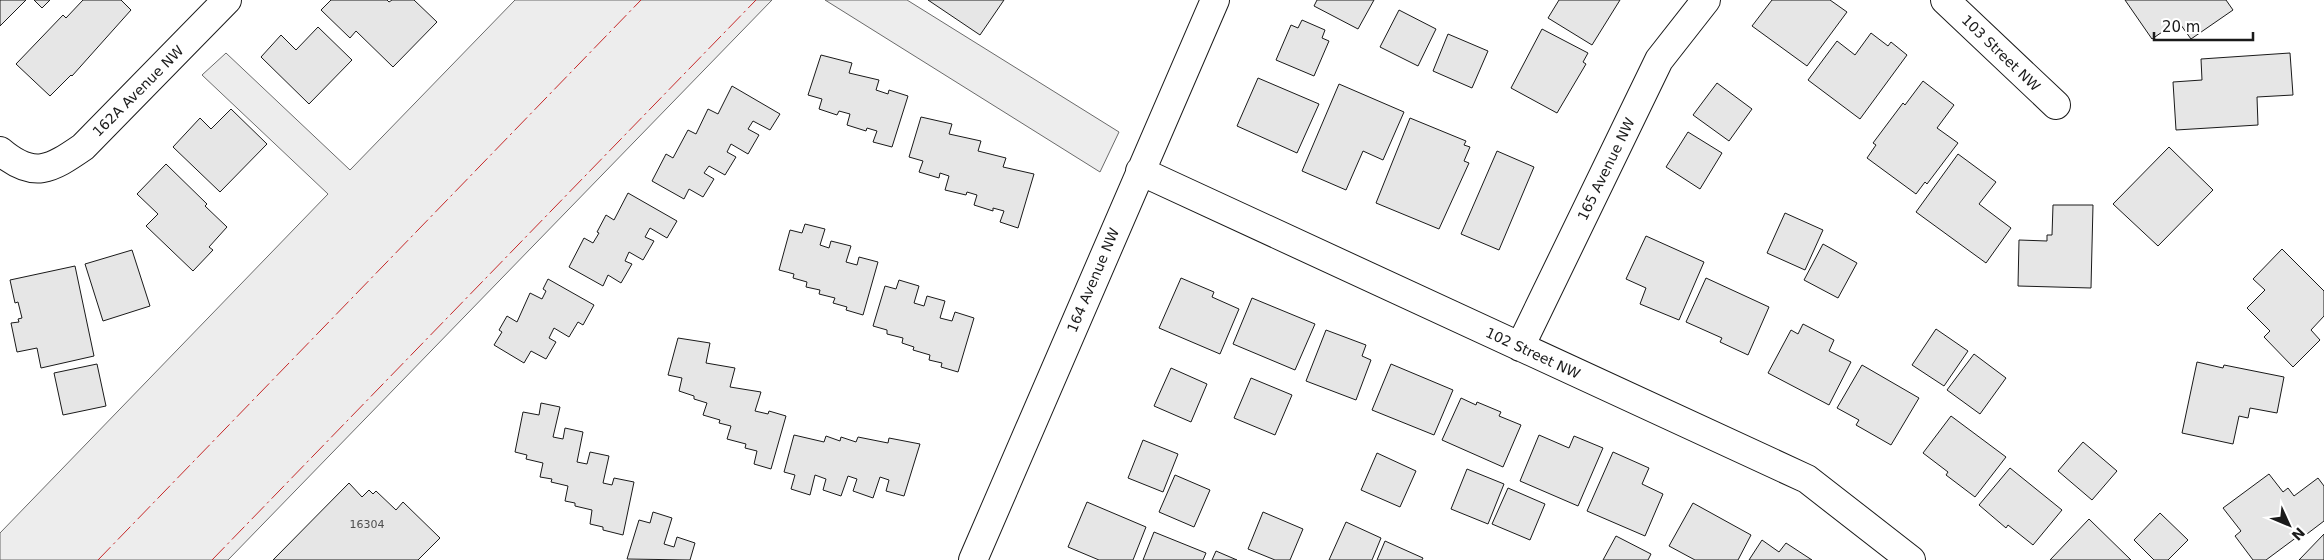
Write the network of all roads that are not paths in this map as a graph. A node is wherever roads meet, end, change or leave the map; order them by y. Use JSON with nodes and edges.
{"nodes":[{"id":1,"x":226,"y":0,"type":"edge"},
{"id":2,"x":1215,"y":0,"type":"edge"},
{"id":3,"x":1706,"y":0,"type":"edge"},
{"id":4,"x":1945,"y":0,"type":"edge"},
{"id":5,"x":2056,"y":106,"type":"dead end"},
{"id":6,"x":0,"y":151,"type":"edge"},
{"id":7,"x":1140,"y":171,"type":"junction"},
{"id":8,"x":1520,"y":347,"type":"junction"},
{"id":9,"x":973,"y":560,"type":"edge"},
{"id":10,"x":1911,"y":560,"type":"edge"}],
"edges":[{"from":1,"to":6,"type":"street","name":"162A Avenue NW"},
{"from":2,"to":7,"type":"street","name":"164 Avenue NW"},
{"from":3,"to":8,"type":"street","name":"165 Avenue NW"},
{"from":4,"to":5,"type":"street","name":"103 Street NW"},
{"from":7,"to":8,"type":"street","name":"102 Street NW"},
{"from":7,"to":9,"type":"street","name":"164 Avenue NW"},
{"from":8,"to":10,"type":"street","name":"102 Street NW"}]}
